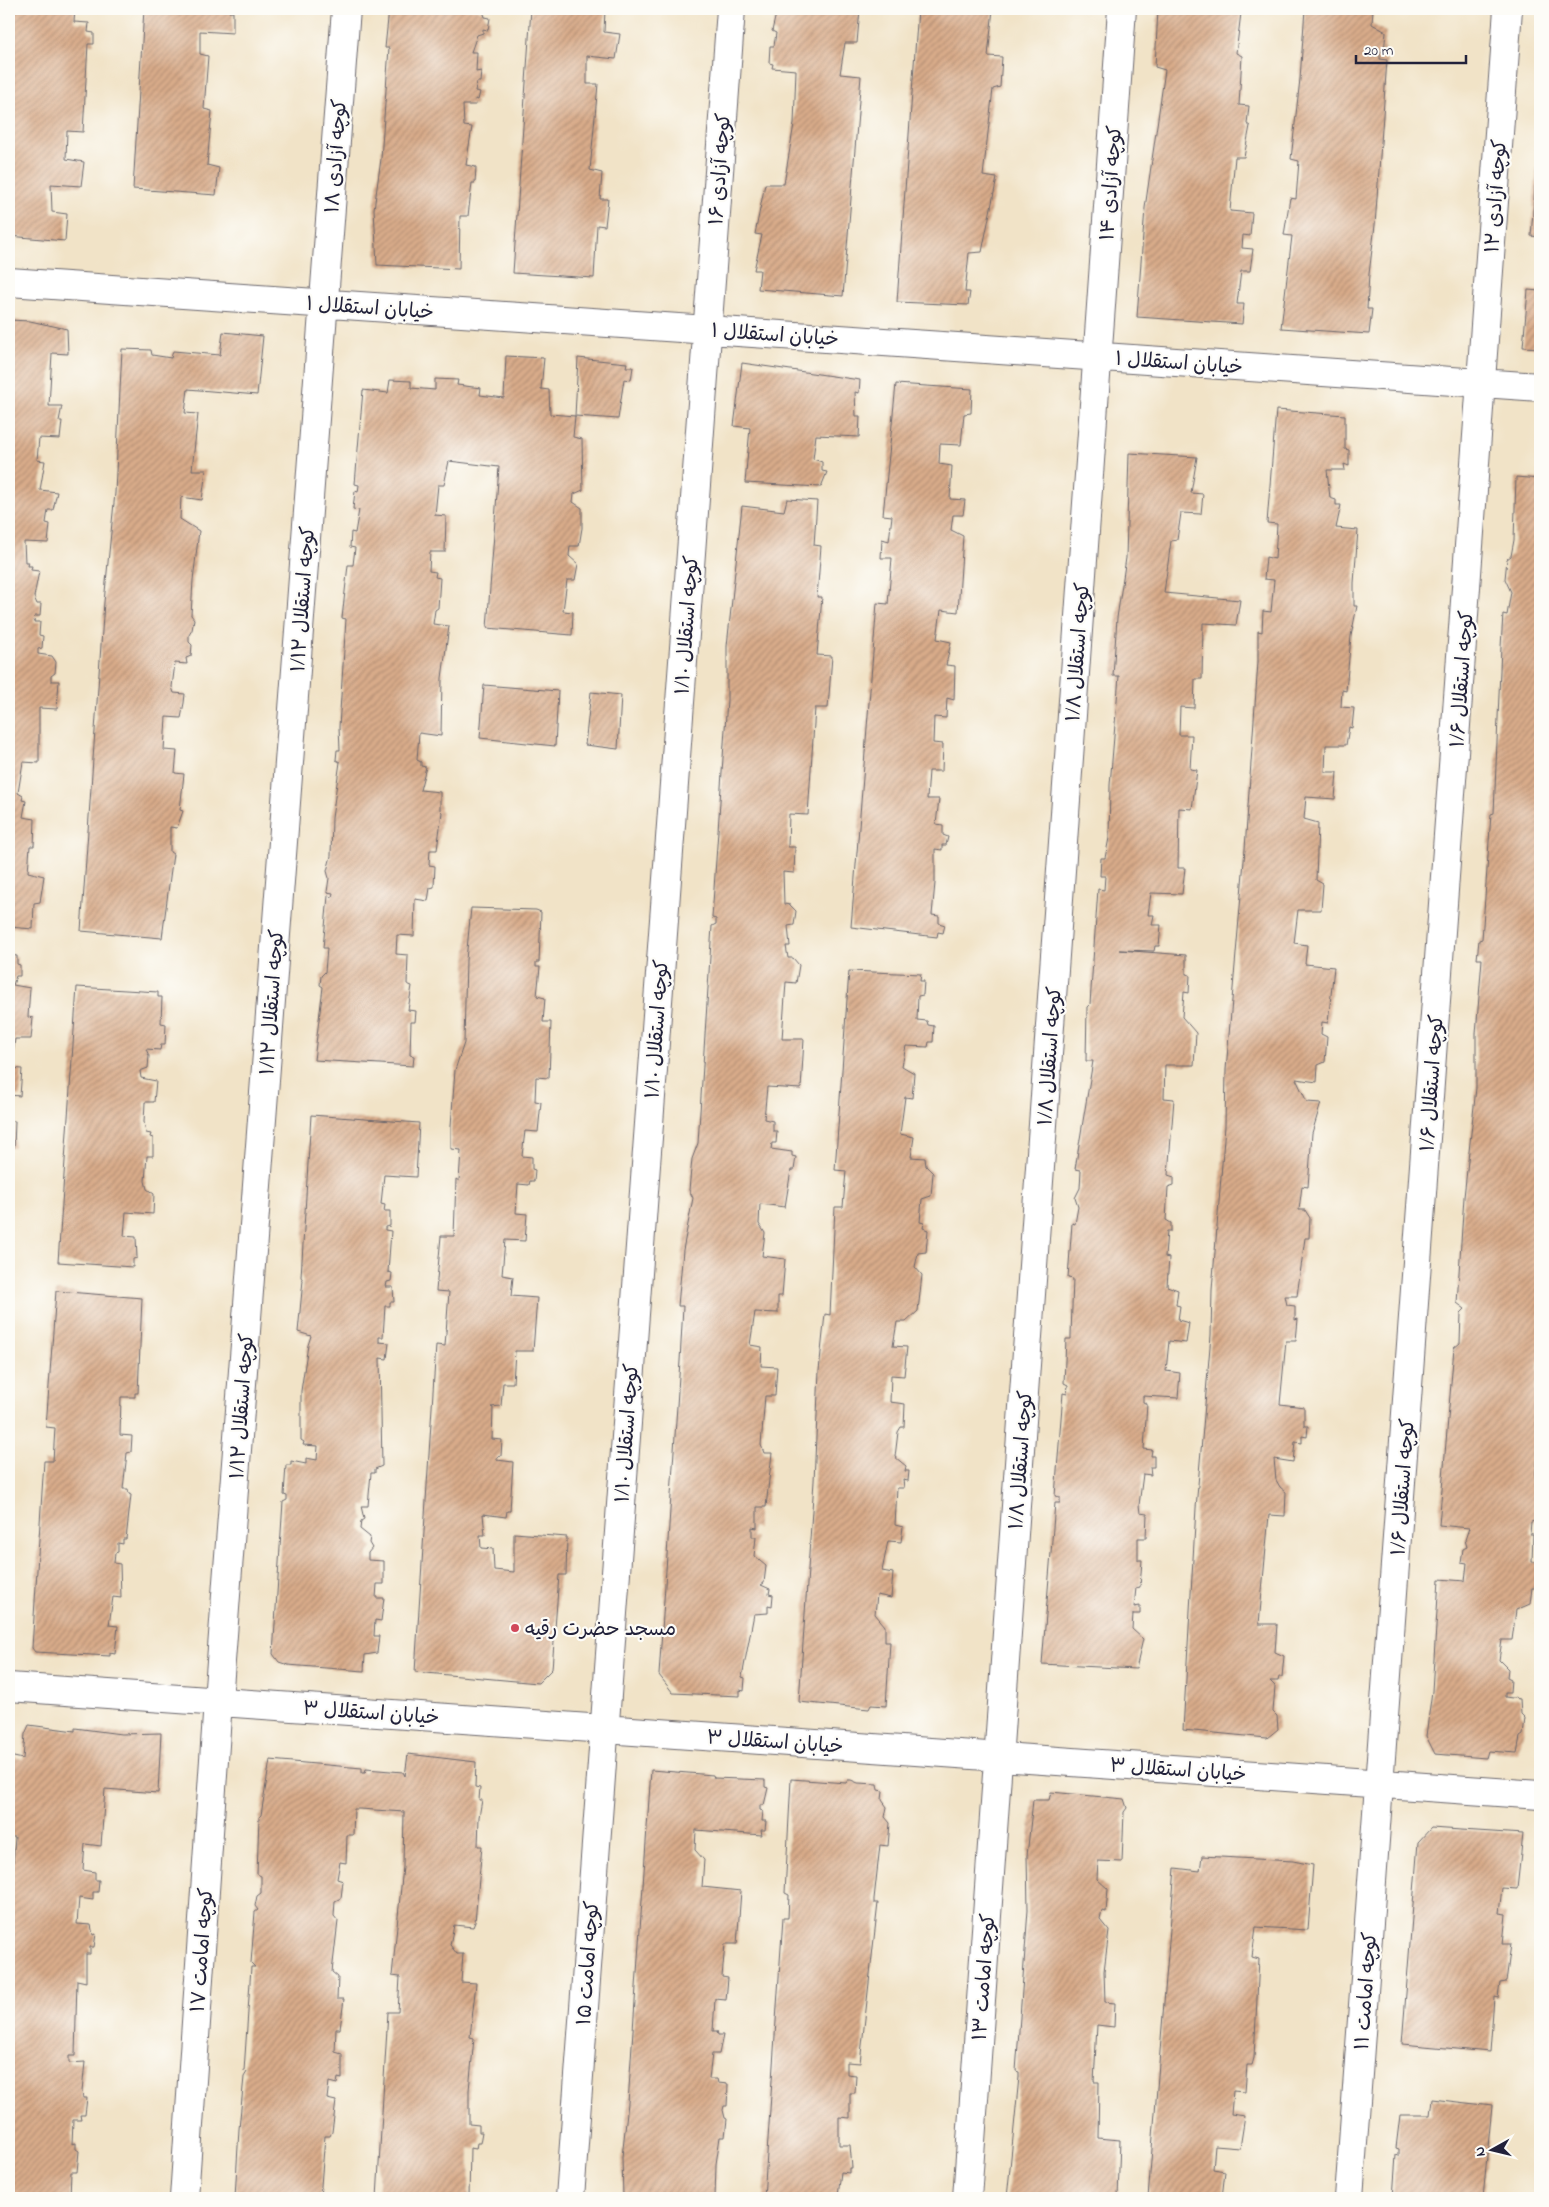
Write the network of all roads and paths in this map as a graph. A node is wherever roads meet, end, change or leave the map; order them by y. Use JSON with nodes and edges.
{"nodes":[{"id":1,"x":346,"y":9,"type":"edge"},
{"id":2,"x":730,"y":9,"type":"edge"},
{"id":3,"x":1122,"y":9,"type":"edge"},
{"id":4,"x":1508,"y":9,"type":"edge"},
{"id":5,"x":9,"y":282,"type":"edge"},
{"id":6,"x":325,"y":304,"type":"junction"},
{"id":7,"x":708,"y":330,"type":"junction"},
{"id":8,"x":1098,"y":356,"type":"junction"},
{"id":9,"x":1482,"y":383,"type":"junction"},
{"id":10,"x":1540,"y":387,"type":"edge"},
{"id":11,"x":9,"y":1687,"type":"edge"},
{"id":12,"x":218,"y":1701,"type":"junction"},
{"id":13,"x":604,"y":1728,"type":"junction"},
{"id":14,"x":999,"y":1756,"type":"junction"},
{"id":15,"x":1380,"y":1784,"type":"junction"},
{"id":16,"x":1540,"y":1795,"type":"edge"},
{"id":17,"x":184,"y":2198,"type":"edge"},
{"id":18,"x":570,"y":2198,"type":"edge"},
{"id":19,"x":967,"y":2198,"type":"edge"},
{"id":20,"x":1349,"y":2198,"type":"edge"}],
"edges":[{"from":1,"to":6,"type":"street","name":"کوچه آزادی ۱۸"},
{"from":2,"to":7,"type":"street","name":"کوچه آزادی ۱۶"},
{"from":3,"to":8,"type":"street","name":"کوچه آزادی ۱۴"},
{"from":4,"to":9,"type":"street","name":"کوچه آزادی ۱۲"},
{"from":5,"to":6,"type":"street","name":"خیابان استقلال ۱"},
{"from":6,"to":7,"type":"street","name":"خیابان استقلال ۱"},
{"from":6,"to":12,"type":"street","name":"کوچه استقلال ۱/۱۲"},
{"from":7,"to":8,"type":"street","name":"خیابان استقلال ۱"},
{"from":7,"to":13,"type":"street","name":"کوچه استقلال ۱/۱۰"},
{"from":8,"to":9,"type":"street","name":"خیابان استقلال ۱"},
{"from":8,"to":14,"type":"street","name":"کوچه استقلال ۱/۸"},
{"from":9,"to":10,"type":"street","name":"خیابان استقلال ۱"},
{"from":9,"to":15,"type":"street","name":"کوچه استقلال ۱/۶"},
{"from":11,"to":12,"type":"street","name":"خیابان استقلال ۳"},
{"from":12,"to":13,"type":"street","name":"خیابان استقلال ۳"},
{"from":12,"to":17,"type":"street","name":"کوچه امامت ۱۷"},
{"from":13,"to":14,"type":"street","name":"خیابان استقلال ۳"},
{"from":13,"to":18,"type":"street","name":"کوچه امامت ۱۵"},
{"from":14,"to":15,"type":"street","name":"خیابان استقلال ۳"},
{"from":14,"to":19,"type":"street","name":"کوچه امامت ۱۳"},
{"from":15,"to":16,"type":"street","name":"خیابان استقلال ۳"},
{"from":15,"to":20,"type":"street","name":"کوچه امامت ۱۱"}]}
